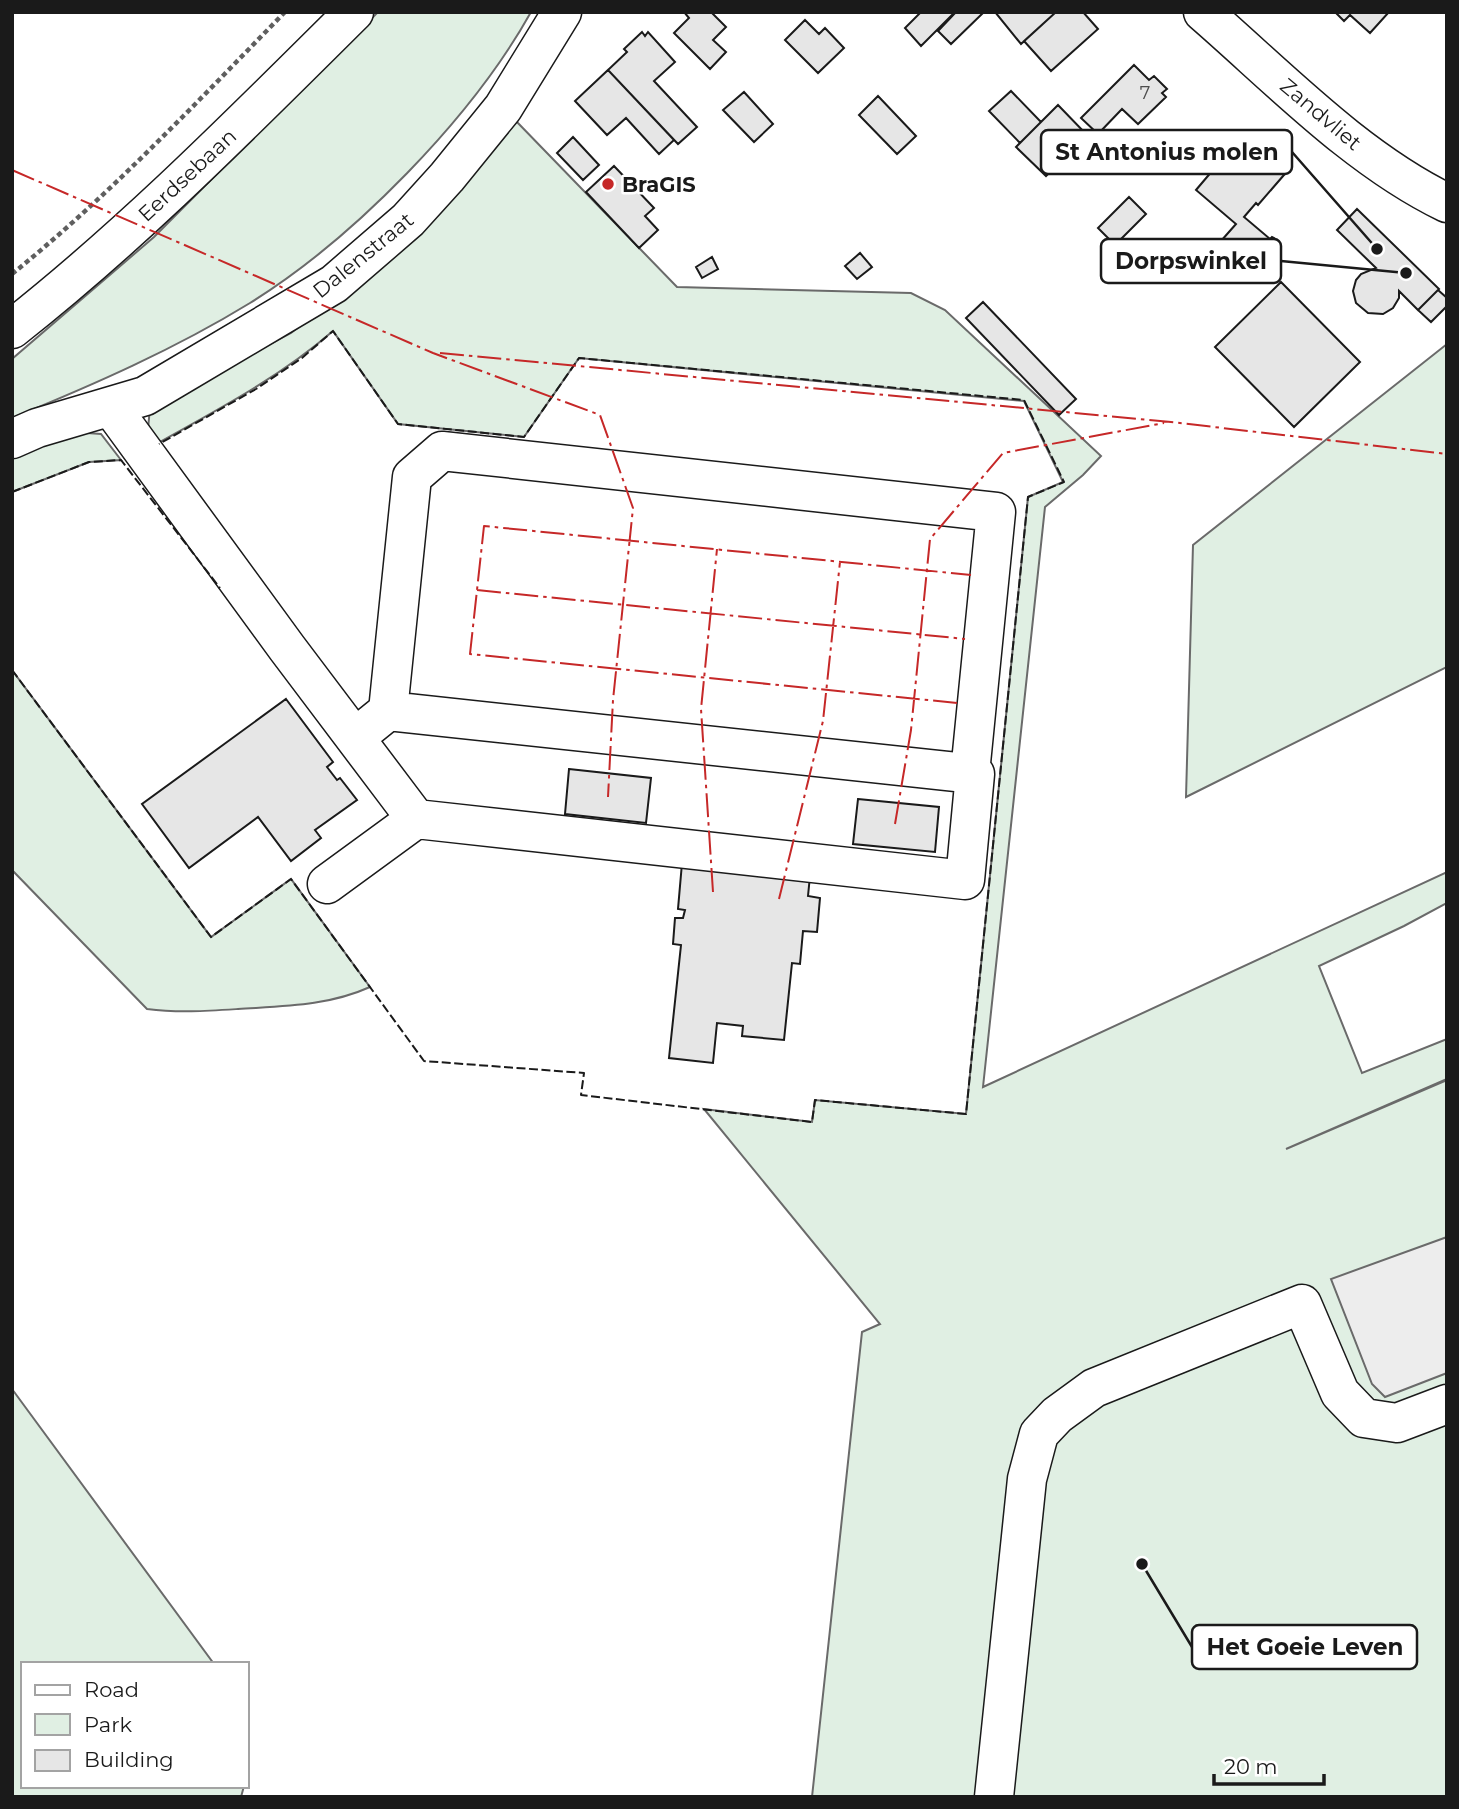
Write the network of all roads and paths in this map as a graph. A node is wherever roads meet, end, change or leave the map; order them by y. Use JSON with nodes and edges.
{"nodes":[{"id":1,"x":285,"y":12,"type":"edge"},
{"id":2,"x":354,"y":12,"type":"edge"},
{"id":3,"x":562,"y":12,"type":"edge"},
{"id":4,"x":1203,"y":12,"type":"edge"},
{"id":5,"x":1447,"y":203,"type":"edge"},
{"id":6,"x":12,"y":274,"type":"edge"},
{"id":7,"x":12,"y":329,"type":"edge"},
{"id":8,"x":111,"y":407,"type":"junction"},
{"id":9,"x":12,"y":439,"type":"edge"},
{"id":10,"x":387,"y":711,"type":"junction"},
{"id":11,"x":355,"y":738,"type":"junction"},
{"id":12,"x":970,"y":773,"type":"junction"},
{"id":13,"x":416,"y":819,"type":"junction"},
{"id":14,"x":327,"y":884,"type":"dead end"},
{"id":15,"x":1447,"y":1404,"type":"edge"},
{"id":16,"x":994,"y":1797,"type":"edge"}],
"edges":[{"from":1,"to":6,"type":"path","name":"Eerdsebaan"},
{"from":2,"to":7,"type":"street","name":"Eerdsebaan"},
{"from":3,"to":8,"type":"street","name":"Dalenstraat"},
{"from":4,"to":5,"type":"street","name":"Zandvliet"},
{"from":8,"to":9,"type":"street","name":"Dalenstraat"},
{"from":8,"to":11,"type":"street"},
{"from":10,"to":11,"type":"street"},
{"from":10,"to":12,"type":"street"},
{"from":10,"to":12,"type":"street"},
{"from":11,"to":13,"type":"street"},
{"from":12,"to":13,"type":"street"},
{"from":13,"to":14,"type":"street"},
{"from":15,"to":16,"type":"street"}]}
